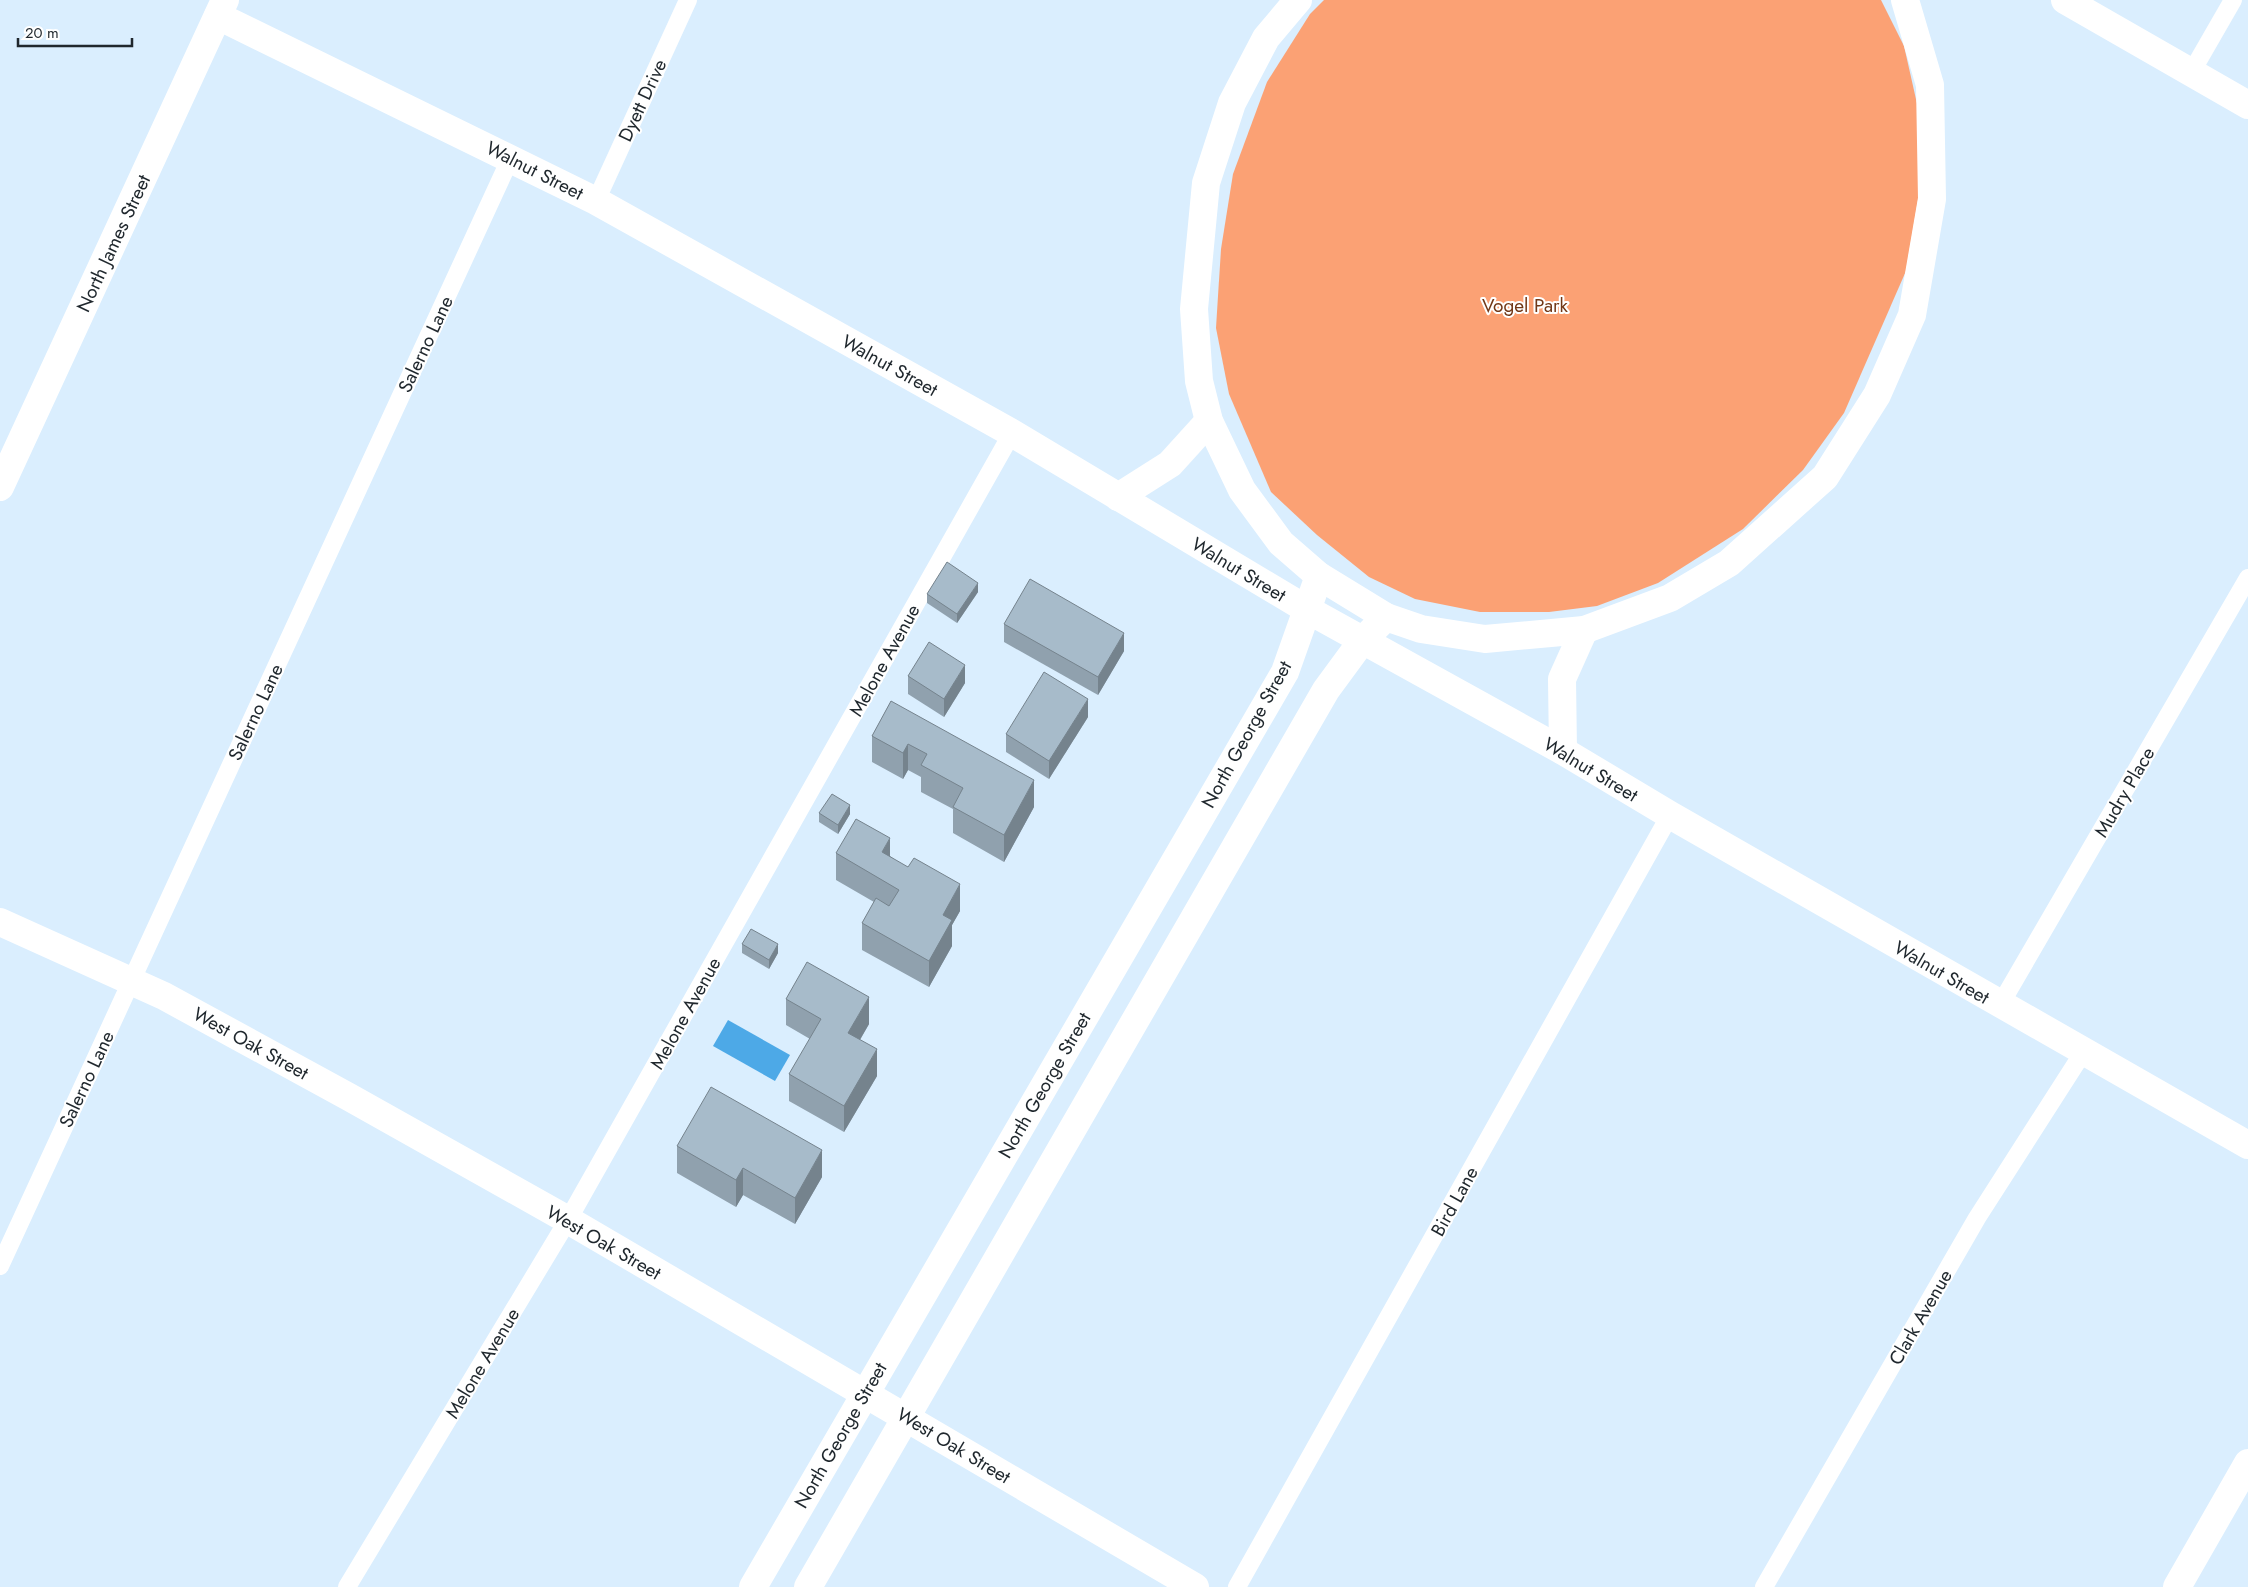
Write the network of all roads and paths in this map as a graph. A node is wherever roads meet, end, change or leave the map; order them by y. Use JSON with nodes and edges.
{"nodes":[{"id":1,"x":688,"y":0,"type":"edge"},
{"id":2,"x":1298,"y":0,"type":"edge"},
{"id":3,"x":1905,"y":0,"type":"edge"},
{"id":4,"x":2065,"y":0,"type":"edge"},
{"id":5,"x":2233,"y":0,"type":"edge"},
{"id":6,"x":222,"y":8,"type":"edge"},
{"id":7,"x":2191,"y":73,"type":"junction"},
{"id":8,"x":2248,"y":105,"type":"edge"},
{"id":9,"x":511,"y":157,"type":"junction"},
{"id":10,"x":596,"y":201,"type":"junction"},
{"id":11,"x":1209,"y":421,"type":"junction"},
{"id":12,"x":1012,"y":433,"type":"junction"},
{"id":13,"x":0,"y":487,"type":"edge"},
{"id":14,"x":1118,"y":497,"type":"junction"},
{"id":15,"x":1318,"y":576,"type":"junction"},
{"id":16,"x":2248,"y":578,"type":"edge"},
{"id":17,"x":1308,"y":610,"type":"junction"},
{"id":18,"x":1386,"y":617,"type":"junction"},
{"id":19,"x":1584,"y":630,"type":"junction"},
{"id":20,"x":1362,"y":641,"type":"junction"},
{"id":21,"x":1563,"y":751,"type":"junction"},
{"id":22,"x":1670,"y":815,"type":"junction"},
{"id":23,"x":0,"y":922,"type":"edge"},
{"id":24,"x":131,"y":981,"type":"junction"},
{"id":25,"x":2000,"y":1005,"type":"junction"},
{"id":26,"x":2084,"y":1051,"type":"junction"},
{"id":27,"x":2248,"y":1145,"type":"edge"},
{"id":28,"x":568,"y":1220,"type":"junction"},
{"id":29,"x":0,"y":1266,"type":"edge"},
{"id":30,"x":864,"y":1392,"type":"junction"},
{"id":31,"x":907,"y":1417,"type":"junction"},
{"id":32,"x":2248,"y":1463,"type":"edge"},
{"id":33,"x":347,"y":1587,"type":"edge"},
{"id":34,"x":753,"y":1587,"type":"edge"},
{"id":35,"x":808,"y":1587,"type":"edge"},
{"id":36,"x":1195,"y":1587,"type":"edge"},
{"id":37,"x":1237,"y":1587,"type":"edge"},
{"id":38,"x":1764,"y":1587,"type":"edge"},
{"id":39,"x":2177,"y":1587,"type":"edge"}],
"edges":[{"from":1,"to":10,"type":"lane","name":"Dyett Drive"},
{"from":2,"to":11,"type":"street"},
{"from":3,"to":19,"type":"street"},
{"from":4,"to":7,"type":"street"},
{"from":5,"to":7,"type":"lane"},
{"from":6,"to":9,"type":"street","name":"Walnut Street"},
{"from":6,"to":13,"type":"street","name":"North James Street"},
{"from":7,"to":8,"type":"street"},
{"from":9,"to":10,"type":"street","name":"Walnut Street"},
{"from":9,"to":24,"type":"lane","name":"Salerno Lane"},
{"from":10,"to":12,"type":"street","name":"Walnut Street"},
{"from":11,"to":14,"type":"street"},
{"from":11,"to":15,"type":"street"},
{"from":12,"to":14,"type":"street","name":"Walnut Street"},
{"from":12,"to":28,"type":"lane","name":"Melone Avenue"},
{"from":14,"to":17,"type":"street","name":"Walnut Street"},
{"from":15,"to":17,"type":"street","name":"North George Street"},
{"from":15,"to":18,"type":"street"},
{"from":16,"to":25,"type":"lane","name":"Mudry Place"},
{"from":17,"to":20,"type":"street","name":"Walnut Street"},
{"from":17,"to":30,"type":"street","name":"North George Street"},
{"from":18,"to":19,"type":"street"},
{"from":18,"to":20,"type":"street"},
{"from":19,"to":21,"type":"street"},
{"from":20,"to":21,"type":"street","name":"Walnut Street"},
{"from":20,"to":31,"type":"street"},
{"from":21,"to":22,"type":"street","name":"Walnut Street"},
{"from":22,"to":25,"type":"street","name":"Walnut Street"},
{"from":22,"to":37,"type":"lane","name":"Bird Lane"},
{"from":23,"to":24,"type":"street","name":"West Oak Street"},
{"from":24,"to":28,"type":"street","name":"West Oak Street"},
{"from":24,"to":29,"type":"lane","name":"Salerno Lane"},
{"from":25,"to":26,"type":"street","name":"Walnut Street"},
{"from":26,"to":27,"type":"street","name":"Walnut Street"},
{"from":26,"to":38,"type":"lane","name":"Clark Avenue"},
{"from":28,"to":30,"type":"street","name":"West Oak Street"},
{"from":28,"to":33,"type":"lane","name":"Melone Avenue"},
{"from":30,"to":31,"type":"street","name":"West Oak Street"},
{"from":30,"to":34,"type":"street","name":"North George Street"},
{"from":31,"to":35,"type":"street"},
{"from":31,"to":36,"type":"street","name":"West Oak Street"},
{"from":32,"to":39,"type":"street"}]}
